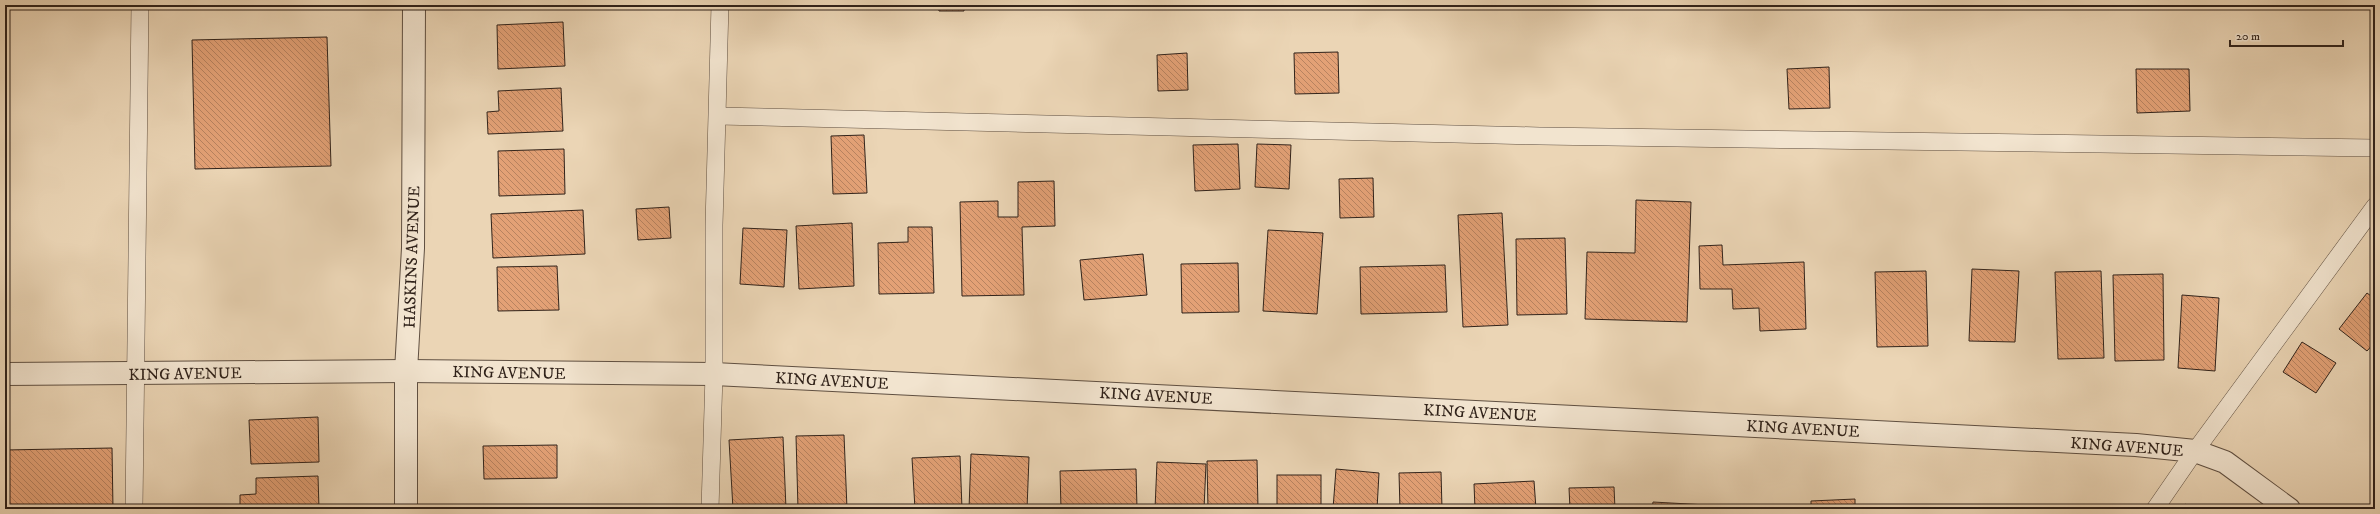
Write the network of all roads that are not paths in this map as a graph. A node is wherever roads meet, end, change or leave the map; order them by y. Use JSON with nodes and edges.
{"nodes":[{"id":1,"x":140,"y":5,"type":"edge"},
{"id":2,"x":414,"y":5,"type":"edge"},
{"id":3,"x":720,"y":5,"type":"edge"},
{"id":4,"x":718,"y":116,"type":"junction"},
{"id":5,"x":2375,"y":148,"type":"edge"},
{"id":6,"x":2375,"y":206,"type":"edge"},
{"id":7,"x":406,"y":371,"type":"junction"},
{"id":8,"x":5,"y":374,"type":"edge"},
{"id":9,"x":134,"y":374,"type":"junction"},
{"id":10,"x":714,"y":374,"type":"junction"},
{"id":11,"x":2195,"y":452,"type":"junction"},
{"id":12,"x":134,"y":509,"type":"edge"},
{"id":13,"x":406,"y":509,"type":"edge"},
{"id":14,"x":710,"y":509,"type":"edge"},
{"id":15,"x":2155,"y":509,"type":"edge"},
{"id":16,"x":2289,"y":509,"type":"edge"}],
"edges":[{"from":1,"to":9,"type":"lane"},
{"from":2,"to":7,"type":"street","name":"HASKINS AVENUE"},
{"from":3,"to":4,"type":"lane"},
{"from":4,"to":5,"type":"lane"},
{"from":4,"to":10,"type":"lane"},
{"from":6,"to":11,"type":"lane"},
{"from":7,"to":9,"type":"street","name":"KING AVENUE"},
{"from":7,"to":10,"type":"street","name":"KING AVENUE"},
{"from":7,"to":13,"type":"street","name":"HASKINS AVENUE"},
{"from":8,"to":9,"type":"street","name":"KING AVENUE"},
{"from":9,"to":12,"type":"lane"},
{"from":10,"to":11,"type":"street","name":"KING AVENUE"},
{"from":10,"to":14,"type":"lane"},
{"from":11,"to":15,"type":"lane"},
{"from":11,"to":16,"type":"street","name":"KING AVENUE"}]}
